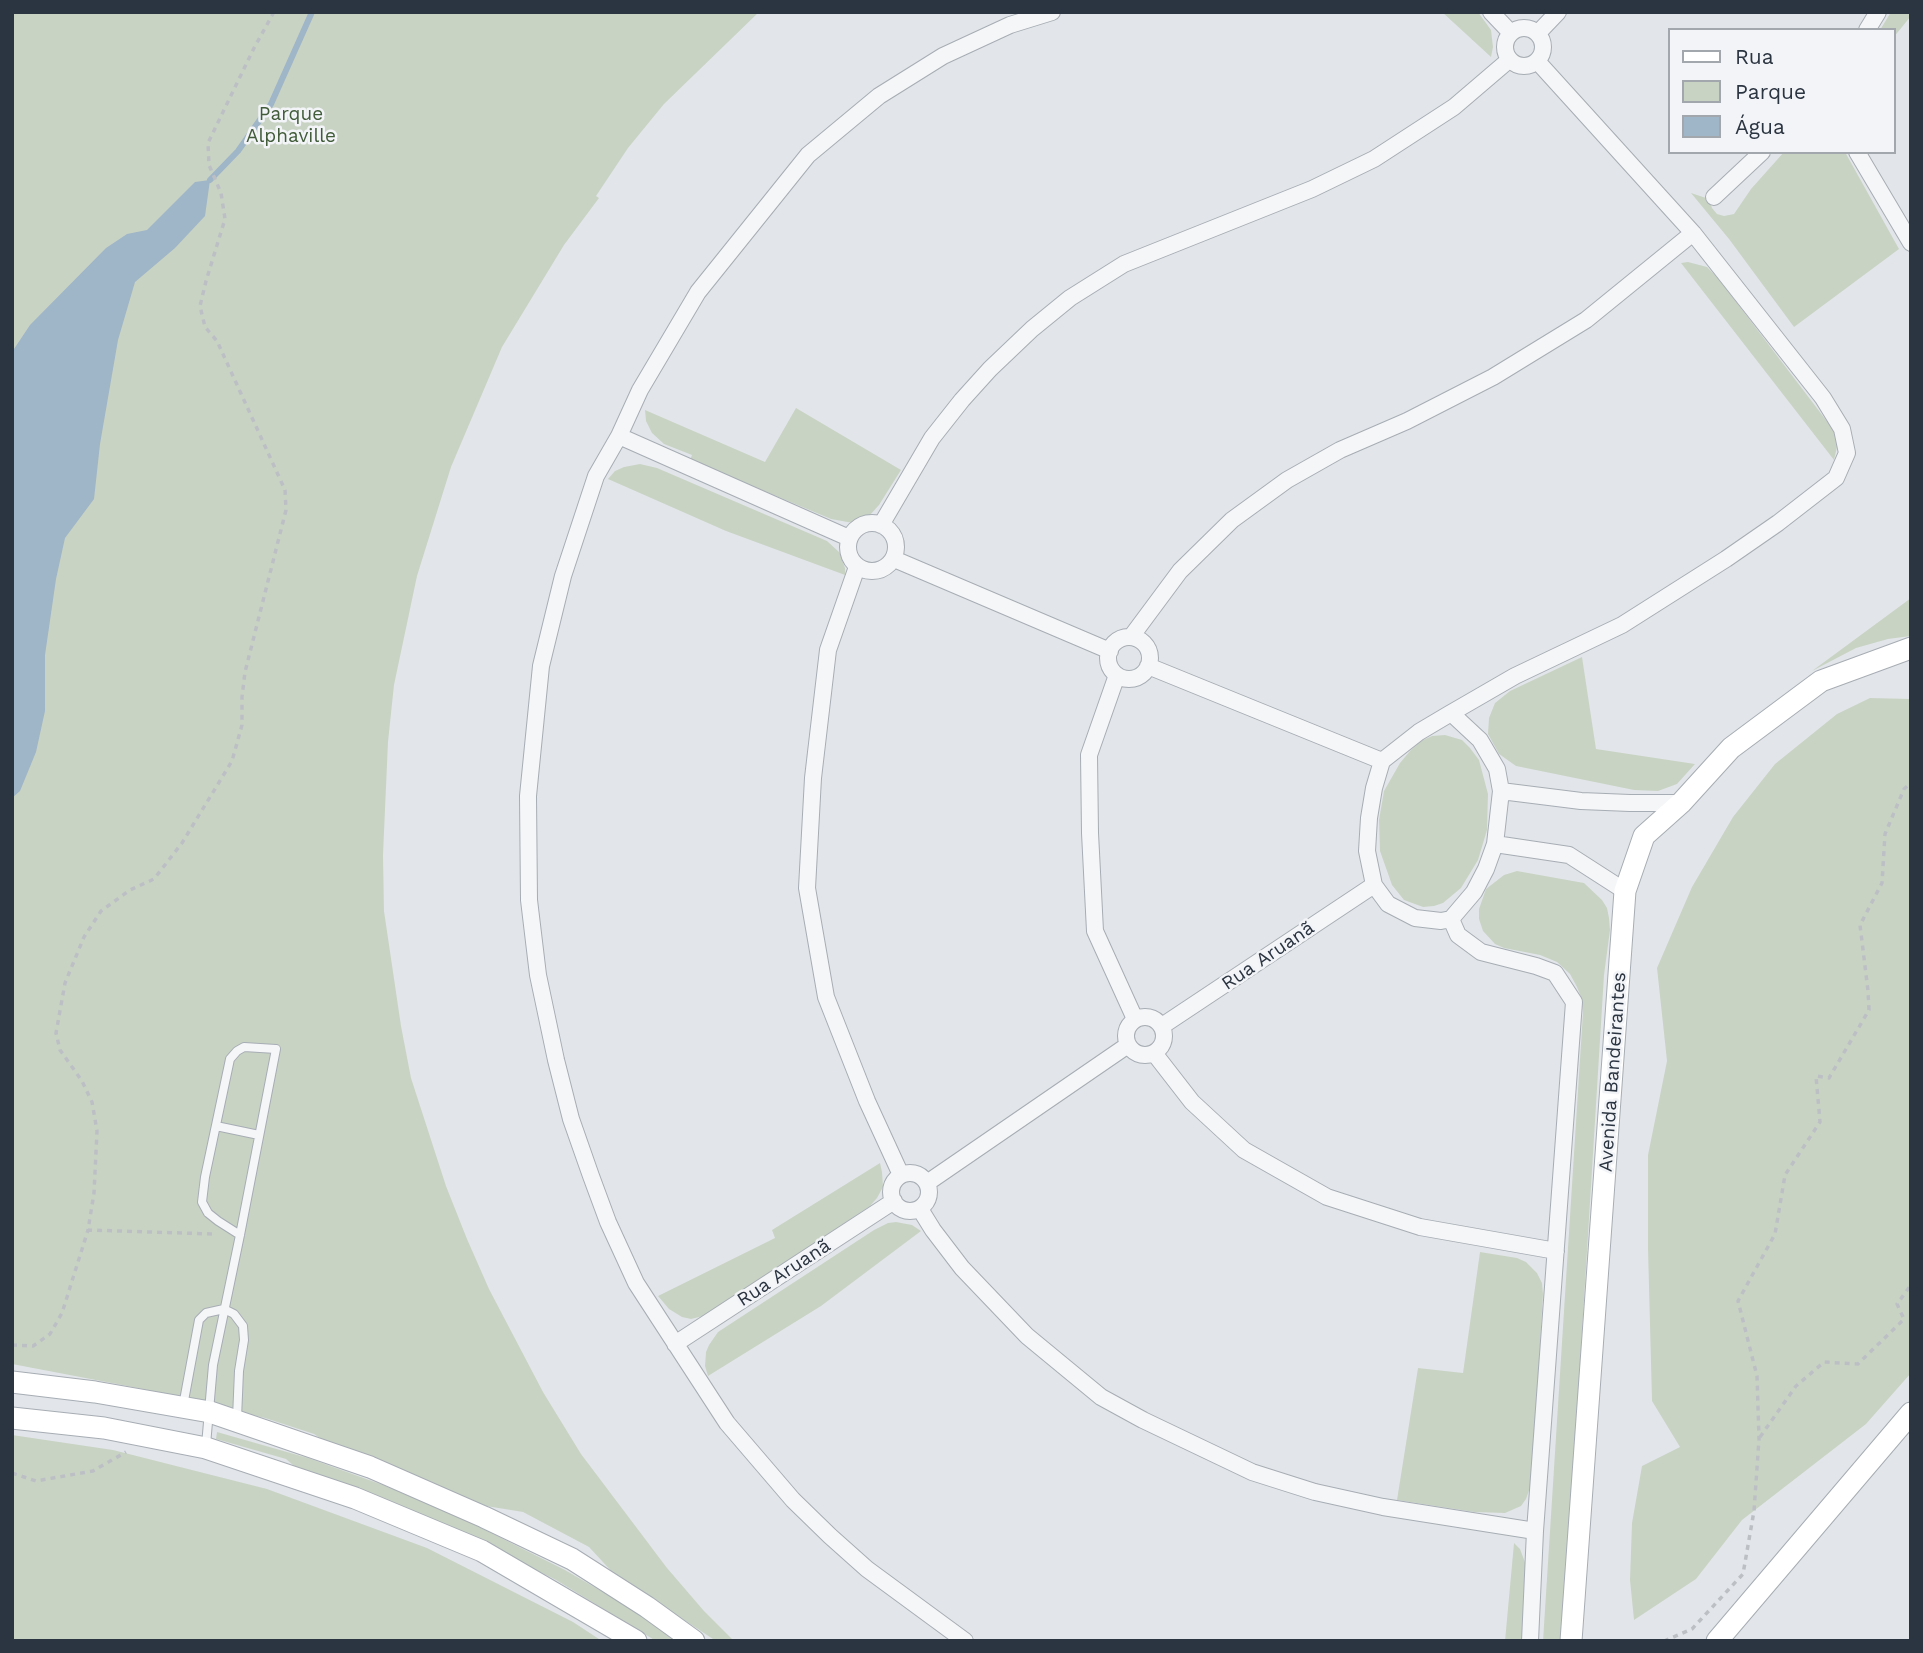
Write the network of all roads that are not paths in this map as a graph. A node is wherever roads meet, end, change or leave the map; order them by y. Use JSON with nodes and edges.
{"nodes":[{"id":1,"x":1052,"y":12,"type":"edge"},
{"id":2,"x":1492,"y":12,"type":"edge"},
{"id":3,"x":1558,"y":12,"type":"edge"},
{"id":4,"x":1878,"y":12,"type":"edge"},
{"id":5,"x":1868,"y":28,"type":"edge"},
{"id":6,"x":1510,"y":32,"type":"junction"},
{"id":7,"x":1538,"y":33,"type":"junction"},
{"id":8,"x":1510,"y":60,"type":"junction"},
{"id":9,"x":1537,"y":61,"type":"junction"},
{"id":10,"x":1760,"y":154,"type":"edge"},
{"id":11,"x":1858,"y":154,"type":"edge"},
{"id":12,"x":1714,"y":197,"type":"dead end"},
{"id":13,"x":1693,"y":233,"type":"junction"},
{"id":14,"x":1911,"y":243,"type":"edge"},
{"id":15,"x":619,"y":436,"type":"junction"},
{"id":16,"x":881,"y":525,"type":"junction"},
{"id":17,"x":849,"y":538,"type":"junction"},
{"id":18,"x":894,"y":559,"type":"junction"},
{"id":19,"x":857,"y":567,"type":"junction"},
{"id":20,"x":1131,"y":637,"type":"junction"},
{"id":21,"x":1911,"y":648,"type":"edge"},
{"id":22,"x":1110,"y":651,"type":"junction"},
{"id":23,"x":1148,"y":666,"type":"junction"},
{"id":24,"x":1117,"y":675,"type":"junction"},
{"id":25,"x":1451,"y":713,"type":"junction"},
{"id":26,"x":1382,"y":761,"type":"junction"},
{"id":27,"x":1501,"y":791,"type":"junction"},
{"id":28,"x":1681,"y":803,"type":"junction"},
{"id":29,"x":1494,"y":844,"type":"junction"},
{"id":30,"x":1374,"y":885,"type":"junction"},
{"id":31,"x":1625,"y":891,"type":"junction"},
{"id":32,"x":1451,"y":919,"type":"junction"},
{"id":33,"x":1135,"y":1019,"type":"junction"},
{"id":34,"x":1161,"y":1026,"type":"junction"},
{"id":35,"x":1128,"y":1045,"type":"junction"},
{"id":36,"x":1154,"y":1053,"type":"junction"},
{"id":37,"x":216,"y":1126,"type":"junction"},
{"id":38,"x":259,"y":1135,"type":"junction"},
{"id":39,"x":901,"y":1175,"type":"junction"},
{"id":40,"x":927,"y":1183,"type":"junction"},
{"id":41,"x":894,"y":1201,"type":"junction"},
{"id":42,"x":920,"y":1209,"type":"junction"},
{"id":43,"x":240,"y":1235,"type":"junction"},
{"id":44,"x":1556,"y":1251,"type":"junction"},
{"id":45,"x":224,"y":1309,"type":"junction"},
{"id":46,"x":675,"y":1345,"type":"junction"},
{"id":47,"x":12,"y":1382,"type":"edge"},
{"id":48,"x":183,"y":1406,"type":"junction"},
{"id":49,"x":210,"y":1412,"type":"junction"},
{"id":50,"x":1911,"y":1413,"type":"edge"},
{"id":51,"x":12,"y":1418,"type":"edge"},
{"id":52,"x":237,"y":1420,"type":"junction"},
{"id":53,"x":206,"y":1448,"type":"junction"},
{"id":54,"x":1535,"y":1531,"type":"junction"},
{"id":55,"x":636,"y":1641,"type":"edge"},
{"id":56,"x":694,"y":1641,"type":"edge"},
{"id":57,"x":965,"y":1641,"type":"edge"},
{"id":58,"x":1530,"y":1641,"type":"edge"},
{"id":59,"x":1571,"y":1641,"type":"edge"},
{"id":60,"x":1717,"y":1641,"type":"edge"}],
"edges":[{"from":1,"to":15,"type":"street"},
{"from":2,"to":6,"type":"street"},
{"from":3,"to":7,"type":"street"},
{"from":4,"to":5,"type":"street"},
{"from":6,"to":7,"type":"street"},
{"from":6,"to":8,"type":"street"},
{"from":7,"to":9,"type":"street"},
{"from":8,"to":9,"type":"street"},
{"from":8,"to":16,"type":"street"},
{"from":9,"to":13,"type":"street"},
{"from":10,"to":12,"type":"street"},
{"from":11,"to":14,"type":"street"},
{"from":13,"to":20,"type":"street"},
{"from":13,"to":25,"type":"street"},
{"from":15,"to":17,"type":"street"},
{"from":15,"to":46,"type":"street"},
{"from":16,"to":17,"type":"street"},
{"from":16,"to":18,"type":"street"},
{"from":17,"to":19,"type":"street"},
{"from":18,"to":19,"type":"street"},
{"from":18,"to":22,"type":"street"},
{"from":19,"to":39,"type":"street"},
{"from":20,"to":22,"type":"street"},
{"from":20,"to":23,"type":"street"},
{"from":21,"to":28,"type":"street","name":"Avenida Bandeirantes"},
{"from":22,"to":24,"type":"street"},
{"from":23,"to":24,"type":"street"},
{"from":23,"to":26,"type":"street"},
{"from":24,"to":33,"type":"street"},
{"from":25,"to":26,"type":"street"},
{"from":25,"to":27,"type":"street"},
{"from":26,"to":30,"type":"street"},
{"from":27,"to":28,"type":"street"},
{"from":27,"to":29,"type":"street"},
{"from":28,"to":31,"type":"street","name":"Avenida Bandeirantes"},
{"from":29,"to":31,"type":"street"},
{"from":29,"to":32,"type":"street"},
{"from":30,"to":32,"type":"street"},
{"from":30,"to":34,"type":"street","name":"Rua Aruanã"},
{"from":31,"to":59,"type":"street","name":"Avenida Bandeirantes"},
{"from":32,"to":44,"type":"street"},
{"from":33,"to":34,"type":"street"},
{"from":33,"to":35,"type":"street"},
{"from":34,"to":36,"type":"street"},
{"from":35,"to":36,"type":"street"},
{"from":35,"to":40,"type":"street"},
{"from":36,"to":44,"type":"street"},
{"from":37,"to":38,"type":"lane"},
{"from":37,"to":38,"type":"lane"},
{"from":37,"to":43,"type":"lane"},
{"from":38,"to":43,"type":"lane"},
{"from":39,"to":40,"type":"street"},
{"from":39,"to":41,"type":"street"},
{"from":40,"to":42,"type":"street"},
{"from":41,"to":42,"type":"street"},
{"from":41,"to":46,"type":"street","name":"Rua Aruanã"},
{"from":42,"to":54,"type":"street"},
{"from":43,"to":45,"type":"lane"},
{"from":44,"to":54,"type":"street"},
{"from":45,"to":48,"type":"lane"},
{"from":45,"to":49,"type":"lane"},
{"from":45,"to":52,"type":"lane"},
{"from":46,"to":57,"type":"street"},
{"from":47,"to":48,"type":"street"},
{"from":48,"to":49,"type":"street"},
{"from":49,"to":52,"type":"street"},
{"from":49,"to":53,"type":"lane"},
{"from":50,"to":60,"type":"street"},
{"from":51,"to":53,"type":"street"},
{"from":52,"to":56,"type":"street"},
{"from":53,"to":55,"type":"street"},
{"from":54,"to":58,"type":"street"}]}
